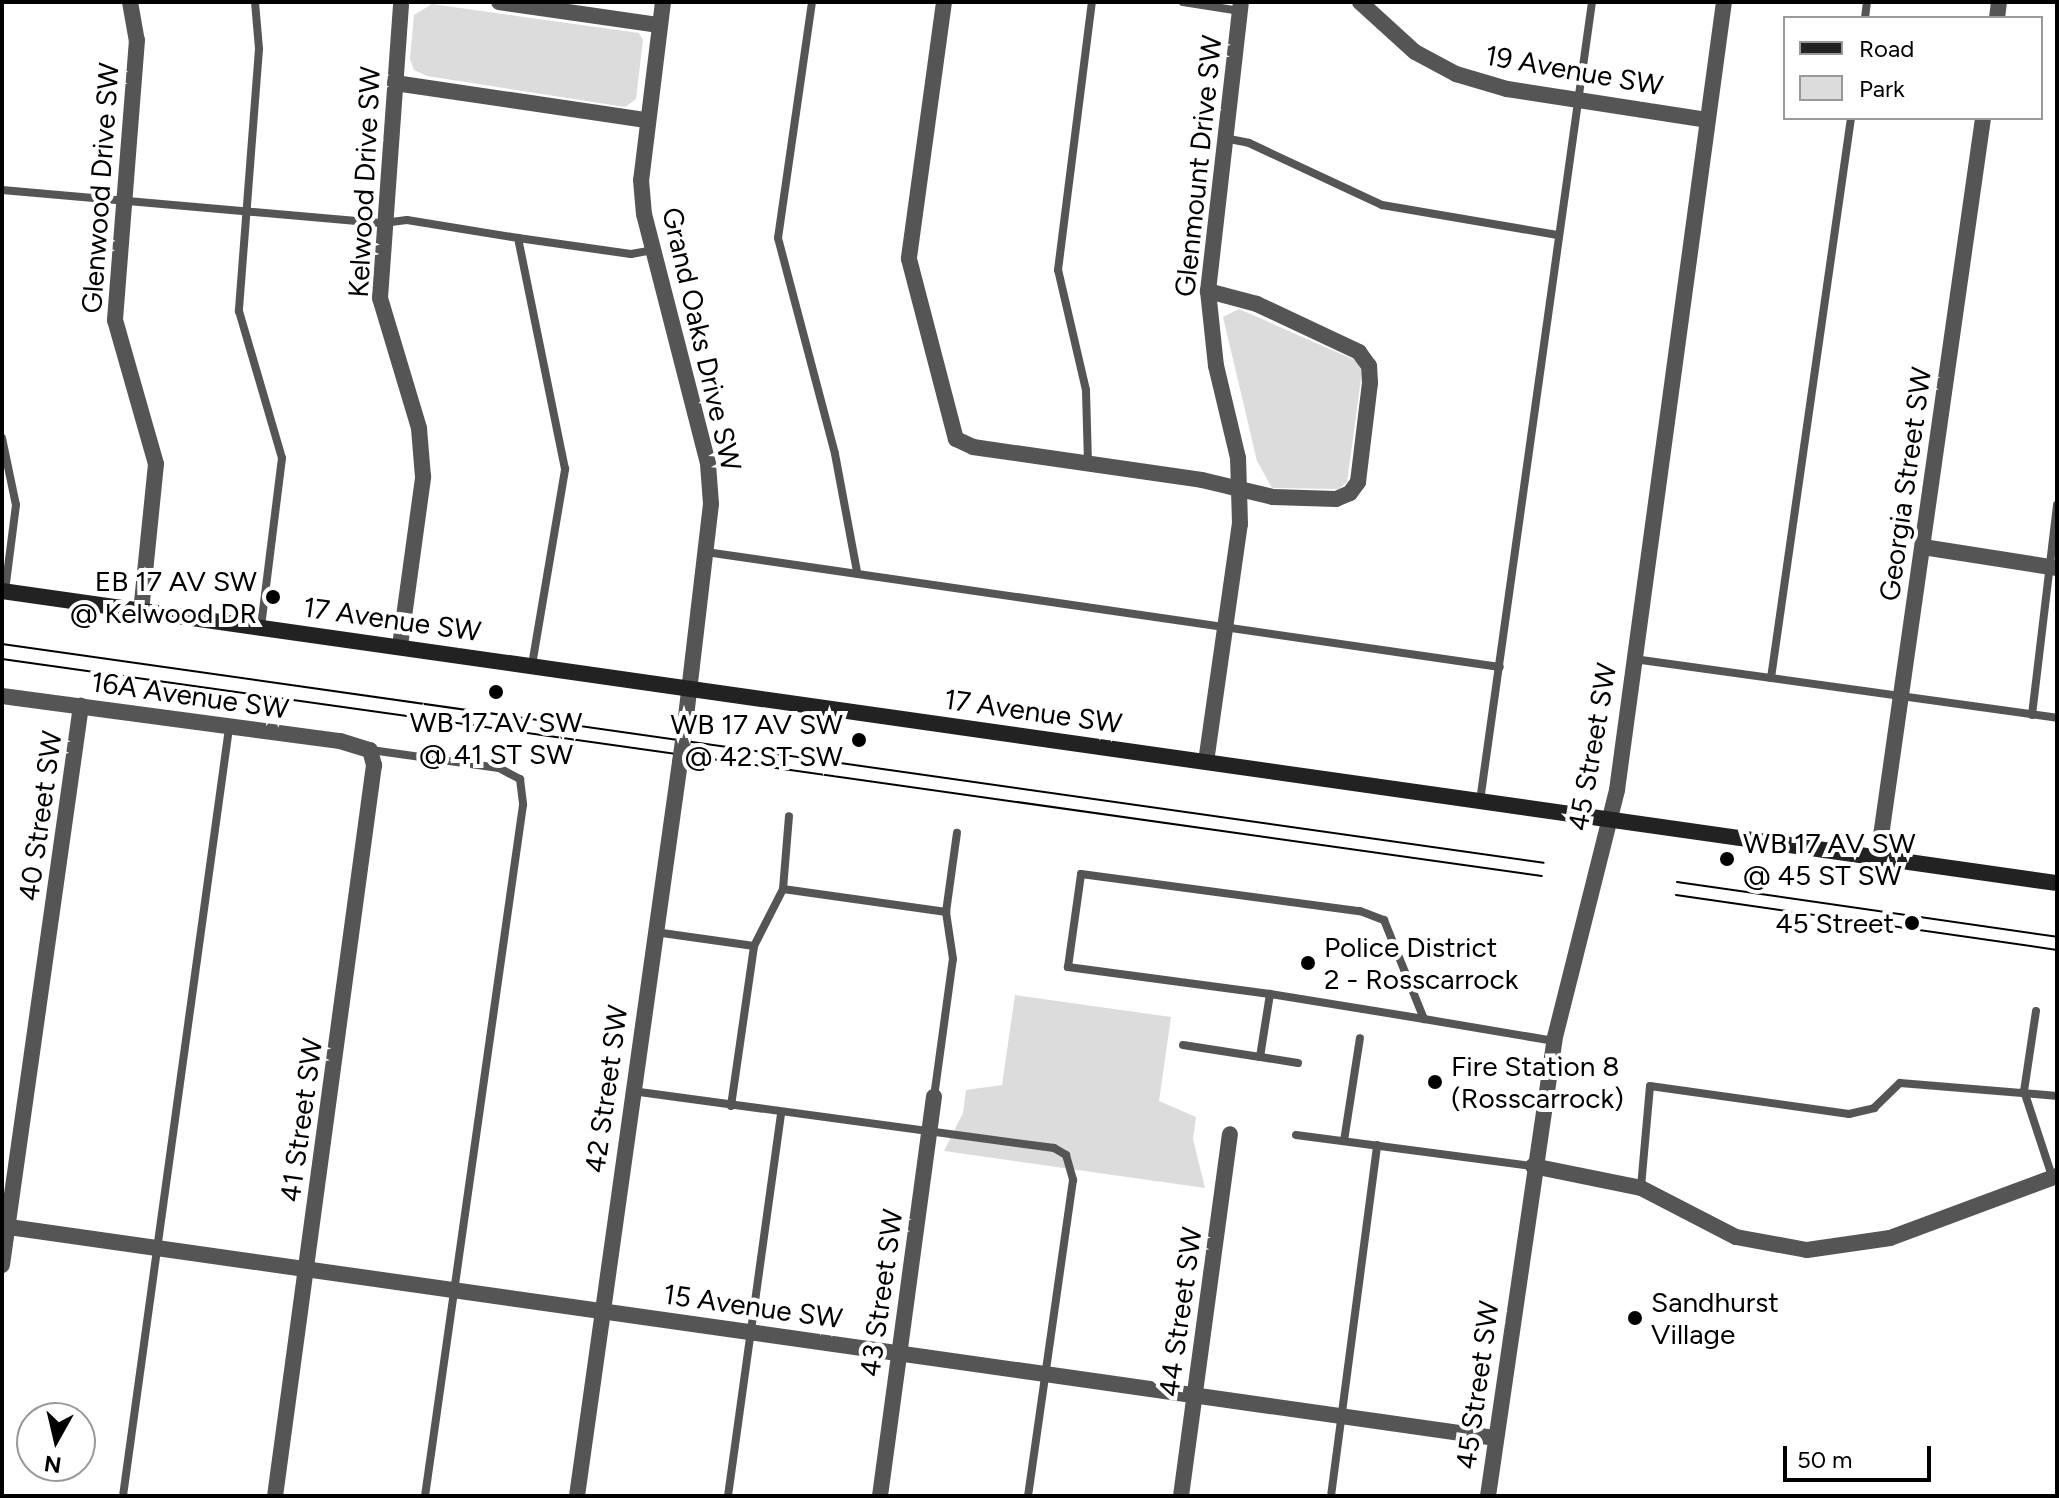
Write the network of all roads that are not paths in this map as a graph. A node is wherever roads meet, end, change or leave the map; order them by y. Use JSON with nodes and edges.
{"nodes":[{"id":1,"x":130,"y":2,"type":"edge"},
{"id":2,"x":255,"y":2,"type":"edge"},
{"id":3,"x":401,"y":2,"type":"edge"},
{"id":4,"x":499,"y":2,"type":"edge"},
{"id":5,"x":663,"y":2,"type":"edge"},
{"id":6,"x":812,"y":2,"type":"edge"},
{"id":7,"x":944,"y":2,"type":"edge"},
{"id":8,"x":1092,"y":2,"type":"edge"},
{"id":9,"x":1183,"y":2,"type":"edge"},
{"id":10,"x":1360,"y":2,"type":"edge"},
{"id":11,"x":1592,"y":2,"type":"edge"},
{"id":12,"x":1724,"y":2,"type":"edge"},
{"id":13,"x":1241,"y":7,"type":"edge"},
{"id":14,"x":659,"y":25,"type":"junction"},
{"id":15,"x":395,"y":83,"type":"junction"},
{"id":16,"x":1579,"y":100,"type":"junction"},
{"id":17,"x":646,"y":120,"type":"junction"},
{"id":18,"x":1707,"y":120,"type":"junction"},
{"id":19,"x":1851,"y":120,"type":"edge"},
{"id":20,"x":1983,"y":120,"type":"edge"},
{"id":21,"x":1224,"y":138,"type":"junction"},
{"id":22,"x":2,"y":190,"type":"edge"},
{"id":23,"x":123,"y":202,"type":"junction"},
{"id":24,"x":246,"y":213,"type":"junction"},
{"id":25,"x":383,"y":223,"type":"junction"},
{"id":26,"x":1557,"y":235,"type":"junction"},
{"id":27,"x":518,"y":238,"type":"junction"},
{"id":28,"x":653,"y":250,"type":"junction"},
{"id":29,"x":1208,"y":291,"type":"junction"},
{"id":30,"x":2,"y":438,"type":"edge"},
{"id":31,"x":1088,"y":464,"type":"junction"},
{"id":32,"x":1239,"y":489,"type":"junction"},
{"id":33,"x":2057,"y":504,"type":"edge"},
{"id":34,"x":1923,"y":547,"type":"junction"},
{"id":35,"x":706,"y":552,"type":"junction"},
{"id":36,"x":2053,"y":567,"type":"edge"},
{"id":37,"x":857,"y":572,"type":"junction"},
{"id":38,"x":3,"y":591,"type":"edge"},
{"id":39,"x":141,"y":611,"type":"junction"},
{"id":40,"x":1225,"y":624,"type":"junction"},
{"id":41,"x":261,"y":627,"type":"junction"},
{"id":42,"x":400,"y":646,"type":"junction"},
{"id":43,"x":1633,"y":659,"type":"junction"},
{"id":44,"x":532,"y":665,"type":"junction"},
{"id":45,"x":1500,"y":667,"type":"junction"},
{"id":46,"x":1771,"y":678,"type":"junction"},
{"id":47,"x":690,"y":689,"type":"junction"},
{"id":48,"x":2,"y":696,"type":"edge"},
{"id":49,"x":1899,"y":697,"type":"junction"},
{"id":50,"x":81,"y":706,"type":"junction"},
{"id":51,"x":2032,"y":715,"type":"junction"},
{"id":52,"x":2057,"y":718,"type":"edge"},
{"id":53,"x":229,"y":728,"type":"junction"},
{"id":54,"x":370,"y":750,"type":"junction"},
{"id":55,"x":1206,"y":762,"type":"junction"},
{"id":56,"x":1479,"y":802,"type":"junction"},
{"id":57,"x":789,"y":816,"type":"dead end"},
{"id":58,"x":1609,"y":821,"type":"junction"},
{"id":59,"x":957,"y":833,"type":"dead end"},
{"id":60,"x":1878,"y":857,"type":"junction"},
{"id":61,"x":2057,"y":883,"type":"edge"},
{"id":62,"x":783,"y":889,"type":"junction"},
{"id":63,"x":946,"y":912,"type":"junction"},
{"id":64,"x":654,"y":932,"type":"junction"},
{"id":65,"x":754,"y":946,"type":"junction"},
{"id":66,"x":1270,"y":994,"type":"junction"},
{"id":67,"x":2036,"y":1011,"type":"dead end"},
{"id":68,"x":1424,"y":1019,"type":"junction"},
{"id":69,"x":1360,"y":1038,"type":"dead end"},
{"id":70,"x":1554,"y":1041,"type":"junction"},
{"id":71,"x":1183,"y":1045,"type":"dead end"},
{"id":72,"x":1260,"y":1057,"type":"junction"},
{"id":73,"x":1298,"y":1063,"type":"dead end"},
{"id":74,"x":632,"y":1091,"type":"junction"},
{"id":75,"x":2024,"y":1091,"type":"junction"},
{"id":76,"x":2057,"y":1096,"type":"edge"},
{"id":77,"x":934,"y":1097,"type":"joint"},
{"id":78,"x":731,"y":1106,"type":"junction"},
{"id":79,"x":781,"y":1113,"type":"junction"},
{"id":80,"x":929,"y":1133,"type":"junction"},
{"id":81,"x":1230,"y":1134,"type":"dead end"},
{"id":82,"x":1296,"y":1135,"type":"dead end"},
{"id":83,"x":1344,"y":1141,"type":"junction"},
{"id":84,"x":1377,"y":1145,"type":"junction"},
{"id":85,"x":1533,"y":1166,"type":"junction"},
{"id":86,"x":2054,"y":1176,"type":"edge"},
{"id":87,"x":1641,"y":1188,"type":"junction"},
{"id":88,"x":5,"y":1226,"type":"edge"},
{"id":89,"x":157,"y":1249,"type":"junction"},
{"id":90,"x":2,"y":1265,"type":"edge"},
{"id":91,"x":307,"y":1270,"type":"junction"},
{"id":92,"x":454,"y":1290,"type":"junction"},
{"id":93,"x":603,"y":1310,"type":"junction"},
{"id":94,"x":750,"y":1332,"type":"junction"},
{"id":95,"x":899,"y":1354,"type":"junction"},
{"id":96,"x":1046,"y":1374,"type":"junction"},
{"id":97,"x":1195,"y":1395,"type":"junction"},
{"id":98,"x":1342,"y":1416,"type":"junction"},
{"id":99,"x":1496,"y":1438,"type":"junction"},
{"id":100,"x":123,"y":1496,"type":"edge"},
{"id":101,"x":275,"y":1496,"type":"edge"},
{"id":102,"x":425,"y":1496,"type":"edge"},
{"id":103,"x":577,"y":1496,"type":"edge"},
{"id":104,"x":728,"y":1496,"type":"edge"},
{"id":105,"x":880,"y":1496,"type":"edge"},
{"id":106,"x":1028,"y":1496,"type":"edge"},
{"id":107,"x":1181,"y":1496,"type":"edge"},
{"id":108,"x":1331,"y":1496,"type":"edge"},
{"id":109,"x":1488,"y":1496,"type":"edge"}],
"edges":[{"from":1,"to":23,"type":"street","name":"Glenwood Drive SW"},
{"from":2,"to":24,"type":"lane"},
{"from":3,"to":15,"type":"street","name":"Kelwood Drive SW"},
{"from":4,"to":14,"type":"street"},
{"from":5,"to":14,"type":"street","name":"Grand Oaks Drive SW"},
{"from":6,"to":37,"type":"lane"},
{"from":7,"to":31,"type":"street"},
{"from":8,"to":31,"type":"lane"},
{"from":9,"to":13,"type":"lane"},
{"from":10,"to":16,"type":"street","name":"19 Avenue SW"},
{"from":11,"to":16,"type":"lane"},
{"from":12,"to":18,"type":"street","name":"45 Street SW"},
{"from":13,"to":21,"type":"street","name":"Glenmount Drive SW"},
{"from":14,"to":17,"type":"street","name":"Grand Oaks Drive SW"},
{"from":15,"to":17,"type":"street"},
{"from":15,"to":25,"type":"street","name":"Kelwood Drive SW"},
{"from":16,"to":18,"type":"street","name":"19 Avenue SW"},
{"from":16,"to":26,"type":"lane"},
{"from":17,"to":28,"type":"street","name":"Grand Oaks Drive SW"},
{"from":18,"to":43,"type":"street","name":"45 Street SW"},
{"from":19,"to":46,"type":"lane"},
{"from":20,"to":34,"type":"street","name":"Georgia Street SW"},
{"from":21,"to":26,"type":"lane"},
{"from":21,"to":29,"type":"street","name":"Glenmount Drive SW"},
{"from":22,"to":23,"type":"lane"},
{"from":23,"to":24,"type":"lane"},
{"from":23,"to":39,"type":"street","name":"Glenwood Drive SW"},
{"from":24,"to":25,"type":"lane"},
{"from":24,"to":41,"type":"lane"},
{"from":25,"to":27,"type":"lane"},
{"from":25,"to":42,"type":"street","name":"Kelwood Drive SW"},
{"from":26,"to":45,"type":"lane"},
{"from":27,"to":28,"type":"lane"},
{"from":27,"to":44,"type":"lane"},
{"from":28,"to":35,"type":"street","name":"Grand Oaks Drive SW"},
{"from":29,"to":32,"type":"street","name":"Glenmount Drive SW"},
{"from":29,"to":32,"type":"street"},
{"from":30,"to":38,"type":"lane"},
{"from":31,"to":32,"type":"street"},
{"from":32,"to":40,"type":"street","name":"Glenmount Drive SW"},
{"from":33,"to":36,"type":"lane"},
{"from":34,"to":36,"type":"street"},
{"from":34,"to":49,"type":"street","name":"Georgia Street SW"},
{"from":35,"to":37,"type":"lane"},
{"from":35,"to":47,"type":"street","name":"Grand Oaks Drive SW"},
{"from":36,"to":51,"type":"lane"},
{"from":37,"to":40,"type":"lane"},
{"from":38,"to":39,"type":"main road","name":"17 Avenue SW"},
{"from":39,"to":41,"type":"main road","name":"17 Avenue SW"},
{"from":40,"to":45,"type":"lane"},
{"from":40,"to":55,"type":"street","name":"Glenmount Drive SW"},
{"from":41,"to":42,"type":"main road","name":"17 Avenue SW"},
{"from":42,"to":44,"type":"main road","name":"17 Avenue SW"},
{"from":43,"to":46,"type":"lane"},
{"from":43,"to":58,"type":"street","name":"45 Street SW"},
{"from":44,"to":47,"type":"main road","name":"17 Avenue SW"},
{"from":45,"to":56,"type":"lane"},
{"from":46,"to":49,"type":"lane"},
{"from":47,"to":55,"type":"main road","name":"17 Avenue SW"},
{"from":47,"to":64,"type":"street","name":"42 Street SW","bridge":true},
{"from":48,"to":50,"type":"street","name":"16A Avenue SW"},
{"from":49,"to":51,"type":"lane"},
{"from":49,"to":60,"type":"street","name":"Georgia Street SW"},
{"from":50,"to":53,"type":"street","name":"16A Avenue SW"},
{"from":50,"to":88,"type":"street","name":"40 Street SW"},
{"from":51,"to":52,"type":"lane"},
{"from":53,"to":54,"type":"street","name":"16A Avenue SW"},
{"from":53,"to":89,"type":"lane"},
{"from":54,"to":91,"type":"street","name":"41 Street SW"},
{"from":54,"to":92,"type":"lane"},
{"from":55,"to":56,"type":"main road","name":"17 Avenue SW"},
{"from":56,"to":58,"type":"main road","name":"17 Avenue SW"},
{"from":57,"to":62,"type":"lane"},
{"from":58,"to":60,"type":"main road","name":"17 Avenue SW"},
{"from":58,"to":70,"type":"street","name":"45 Street SW"},
{"from":59,"to":63,"type":"lane"},
{"from":60,"to":61,"type":"main road","name":"17 Avenue SW"},
{"from":62,"to":63,"type":"lane"},
{"from":62,"to":65,"type":"lane"},
{"from":63,"to":77,"type":"lane"},
{"from":64,"to":65,"type":"lane"},
{"from":64,"to":74,"type":"street","name":"42 Street SW"},
{"from":65,"to":78,"type":"lane"},
{"from":66,"to":68,"type":"lane"},
{"from":66,"to":68,"type":"lane"},
{"from":66,"to":72,"type":"lane"},
{"from":67,"to":75,"type":"lane"},
{"from":68,"to":70,"type":"lane"},
{"from":69,"to":83,"type":"lane"},
{"from":70,"to":85,"type":"street","name":"45 Street SW"},
{"from":71,"to":72,"type":"lane"},
{"from":72,"to":73,"type":"lane"},
{"from":74,"to":78,"type":"lane"},
{"from":74,"to":93,"type":"street","name":"42 Street SW"},
{"from":75,"to":76,"type":"lane"},
{"from":75,"to":86,"type":"lane"},
{"from":75,"to":87,"type":"lane"},
{"from":77,"to":80,"type":"street","name":"43 Street SW"},
{"from":78,"to":79,"type":"lane"},
{"from":79,"to":80,"type":"lane"},
{"from":79,"to":94,"type":"lane"},
{"from":80,"to":95,"type":"street","name":"43 Street SW"},
{"from":80,"to":96,"type":"lane"},
{"from":81,"to":97,"type":"street","name":"44 Street SW"},
{"from":82,"to":83,"type":"lane"},
{"from":83,"to":84,"type":"lane"},
{"from":84,"to":85,"type":"lane"},
{"from":84,"to":98,"type":"lane"},
{"from":85,"to":87,"type":"street"},
{"from":85,"to":99,"type":"street","name":"45 Street SW"},
{"from":86,"to":87,"type":"street"},
{"from":88,"to":89,"type":"street","name":"15 Avenue SW"},
{"from":88,"to":90,"type":"street","name":"40 Street SW"},
{"from":89,"to":91,"type":"street","name":"15 Avenue SW"},
{"from":89,"to":100,"type":"lane"},
{"from":91,"to":92,"type":"street","name":"15 Avenue SW"},
{"from":91,"to":101,"type":"street","name":"41 Street SW"},
{"from":92,"to":93,"type":"street","name":"15 Avenue SW"},
{"from":92,"to":102,"type":"lane"},
{"from":93,"to":94,"type":"street","name":"15 Avenue SW"},
{"from":93,"to":103,"type":"street","name":"42 Street SW"},
{"from":94,"to":95,"type":"street","name":"15 Avenue SW"},
{"from":94,"to":104,"type":"lane"},
{"from":95,"to":96,"type":"street","name":"15 Avenue SW"},
{"from":95,"to":105,"type":"street","name":"43 Street SW"},
{"from":96,"to":97,"type":"street","name":"15 Avenue SW"},
{"from":96,"to":106,"type":"lane"},
{"from":97,"to":98,"type":"street","name":"15 Avenue SW"},
{"from":97,"to":107,"type":"street","name":"44 Street SW"},
{"from":98,"to":99,"type":"street","name":"15 Avenue SW"},
{"from":98,"to":108,"type":"lane"},
{"from":99,"to":109,"type":"street","name":"45 Street SW"}]}
